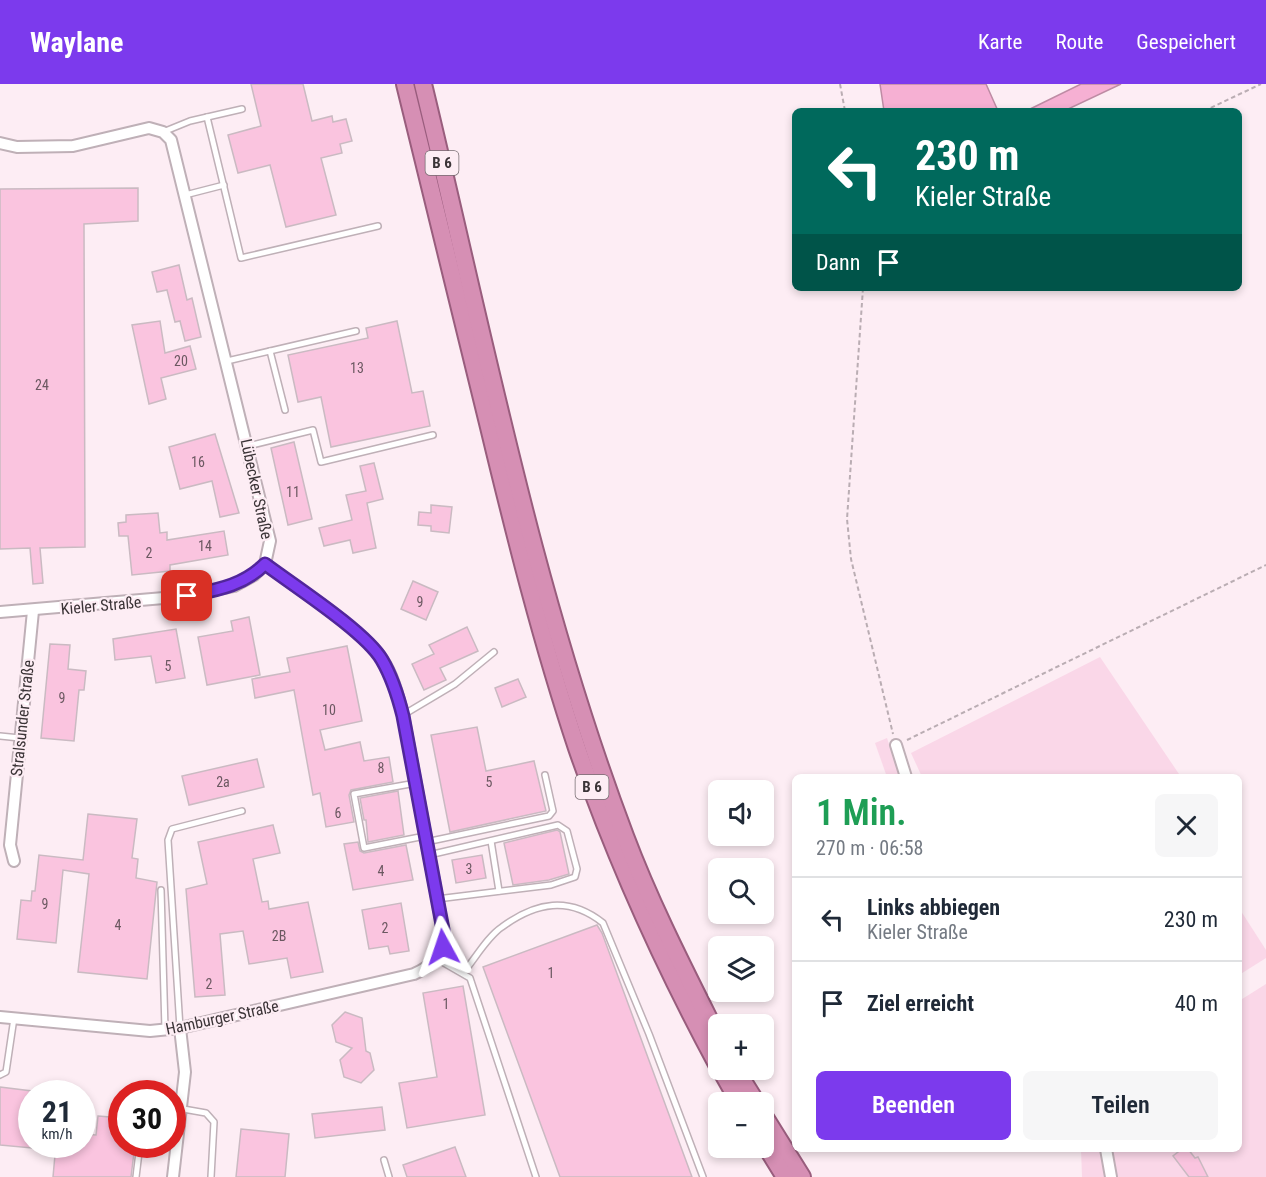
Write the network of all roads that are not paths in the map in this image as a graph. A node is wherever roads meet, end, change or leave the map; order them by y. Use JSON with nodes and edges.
{"nodes":[{"id":1,"x":393,"y":84,"type":"edge"},
{"id":2,"x":405,"y":84,"type":"edge"},
{"id":3,"x":424,"y":85,"type":"edge"},
{"id":4,"x":243,"y":109,"type":"dead end"},
{"id":5,"x":207,"y":117,"type":"junction"},
{"id":6,"x":163,"y":132,"type":"junction"},
{"id":7,"x":0,"y":143,"type":"edge"},
{"id":8,"x":224,"y":185,"type":"junction"},
{"id":9,"x":431,"y":191,"type":"junction"},
{"id":10,"x":185,"y":195,"type":"junction"},
{"id":11,"x":378,"y":226,"type":"dead end"},
{"id":12,"x":356,"y":331,"type":"dead end"},
{"id":13,"x":270,"y":351,"type":"junction"},
{"id":14,"x":227,"y":361,"type":"junction"},
{"id":15,"x":285,"y":410,"type":"dead end"},
{"id":16,"x":433,"y":435,"type":"dead end"},
{"id":17,"x":248,"y":446,"type":"junction"},
{"id":18,"x":265,"y":564,"type":"junction"},
{"id":19,"x":33,"y":611,"type":"junction"},
{"id":20,"x":0,"y":612,"type":"edge"},
{"id":21,"x":494,"y":651,"type":"dead end"},
{"id":22,"x":403,"y":716,"type":"junction"},
{"id":23,"x":0,"y":736,"type":"edge"},
{"id":24,"x":20,"y":738,"type":"junction"},
{"id":25,"x":896,"y":745,"type":"road end"},
{"id":26,"x":905,"y":774,"type":"edge"},
{"id":27,"x":545,"y":775,"type":"dead end"},
{"id":28,"x":416,"y":783,"type":"junction"},
{"id":29,"x":242,"y":811,"type":"dead end"},
{"id":30,"x":426,"y":839,"type":"junction"},
{"id":31,"x":491,"y":841,"type":"junction"},
{"id":32,"x":429,"y":855,"type":"junction"},
{"id":33,"x":14,"y":861,"type":"dead end"},
{"id":34,"x":161,"y":890,"type":"dead end"},
{"id":35,"x":499,"y":891,"type":"junction"},
{"id":36,"x":437,"y":898,"type":"junction"},
{"id":37,"x":437,"y":959,"type":"junction"},
{"id":38,"x":463,"y":973,"type":"junction"},
{"id":39,"x":708,"y":1016,"type":"edge"},
{"id":40,"x":0,"y":1017,"type":"edge"},
{"id":41,"x":14,"y":1018,"type":"junction"},
{"id":42,"x":180,"y":1028,"type":"junction"},
{"id":43,"x":165,"y":1029,"type":"junction"},
{"id":44,"x":708,"y":1046,"type":"edge"},
{"id":45,"x":0,"y":1075,"type":"edge"},
{"id":46,"x":183,"y":1080,"type":"edge"},
{"id":47,"x":186,"y":1109,"type":"edge"},
{"id":48,"x":774,"y":1132,"type":"edge"},
{"id":49,"x":1107,"y":1152,"type":"edge"},
{"id":50,"x":138,"y":1158,"type":"edge"},
{"id":51,"x":173,"y":1158,"type":"edge"},
{"id":52,"x":773,"y":1158,"type":"edge"},
{"id":53,"x":384,"y":1160,"type":"dead end"},
{"id":54,"x":136,"y":1177,"type":"edge"},
{"id":55,"x":172,"y":1177,"type":"edge"},
{"id":56,"x":211,"y":1177,"type":"edge"},
{"id":57,"x":389,"y":1177,"type":"edge"},
{"id":58,"x":536,"y":1177,"type":"edge"},
{"id":59,"x":703,"y":1177,"type":"edge"},
{"id":60,"x":785,"y":1177,"type":"edge"},
{"id":61,"x":802,"y":1177,"type":"edge"},
{"id":62,"x":1111,"y":1177,"type":"edge"}],
"edges":[{"from":1,"to":9,"type":"highway"},
{"from":2,"to":9,"type":"highway","number":"B 6"},
{"from":3,"to":39,"type":"highway","number":"B 6"},
{"from":4,"to":5,"type":"lane"},
{"from":5,"to":6,"type":"lane"},
{"from":5,"to":8,"type":"lane"},
{"from":6,"to":7,"type":"street"},
{"from":6,"to":10,"type":"street","name":"Lübecker Straße"},
{"from":8,"to":10,"type":"lane"},
{"from":8,"to":11,"type":"lane"},
{"from":9,"to":44,"type":"highway","number":"B 6"},
{"from":10,"to":14,"type":"street","name":"Lübecker Straße"},
{"from":12,"to":13,"type":"lane"},
{"from":13,"to":14,"type":"lane"},
{"from":13,"to":15,"type":"lane"},
{"from":14,"to":17,"type":"street","name":"Lübecker Straße"},
{"from":16,"to":17,"type":"lane"},
{"from":17,"to":18,"type":"street","name":"Lübecker Straße"},
{"from":18,"to":19,"type":"street","name":"Kieler Straße"},
{"from":18,"to":22,"type":"street","name":"Lübecker Straße"},
{"from":19,"to":20,"type":"street","name":"Kieler Straße"},
{"from":19,"to":24,"type":"street","name":"Stralsunder Straße"},
{"from":21,"to":22,"type":"lane"},
{"from":22,"to":28,"type":"street","name":"Lübecker Straße"},
{"from":23,"to":24,"type":"lane"},
{"from":24,"to":33,"type":"street","name":"Stralsunder Straße"},
{"from":25,"to":26,"type":"street"},
{"from":27,"to":30,"type":"lane"},
{"from":28,"to":30,"type":"street","name":"Lübecker Straße"},
{"from":28,"to":30,"type":"lane"},
{"from":29,"to":42,"type":"lane"},
{"from":30,"to":32,"type":"street","name":"Lübecker Straße"},
{"from":31,"to":32,"type":"lane"},
{"from":31,"to":35,"type":"lane"},
{"from":31,"to":35,"type":"lane"},
{"from":32,"to":36,"type":"street","name":"Lübecker Straße"},
{"from":34,"to":43,"type":"lane"},
{"from":35,"to":36,"type":"lane"},
{"from":36,"to":37,"type":"street","name":"Lübecker Straße"},
{"from":37,"to":38,"type":"lane"},
{"from":37,"to":42,"type":"street","name":"Hamburger Straße"},
{"from":38,"to":58,"type":"lane"},
{"from":38,"to":59,"type":"lane"},
{"from":40,"to":41,"type":"street","name":"Hamburger Straße"},
{"from":41,"to":43,"type":"street","name":"Hamburger Straße"},
{"from":41,"to":45,"type":"lane"},
{"from":42,"to":43,"type":"street","name":"Hamburger Straße"},
{"from":42,"to":46,"type":"street"},
{"from":47,"to":56,"type":"lane"},
{"from":48,"to":61,"type":"highway"},
{"from":49,"to":62,"type":"street"},
{"from":50,"to":54,"type":"lane"},
{"from":51,"to":55,"type":"street"},
{"from":52,"to":60,"type":"highway"},
{"from":53,"to":57,"type":"lane"}]}
